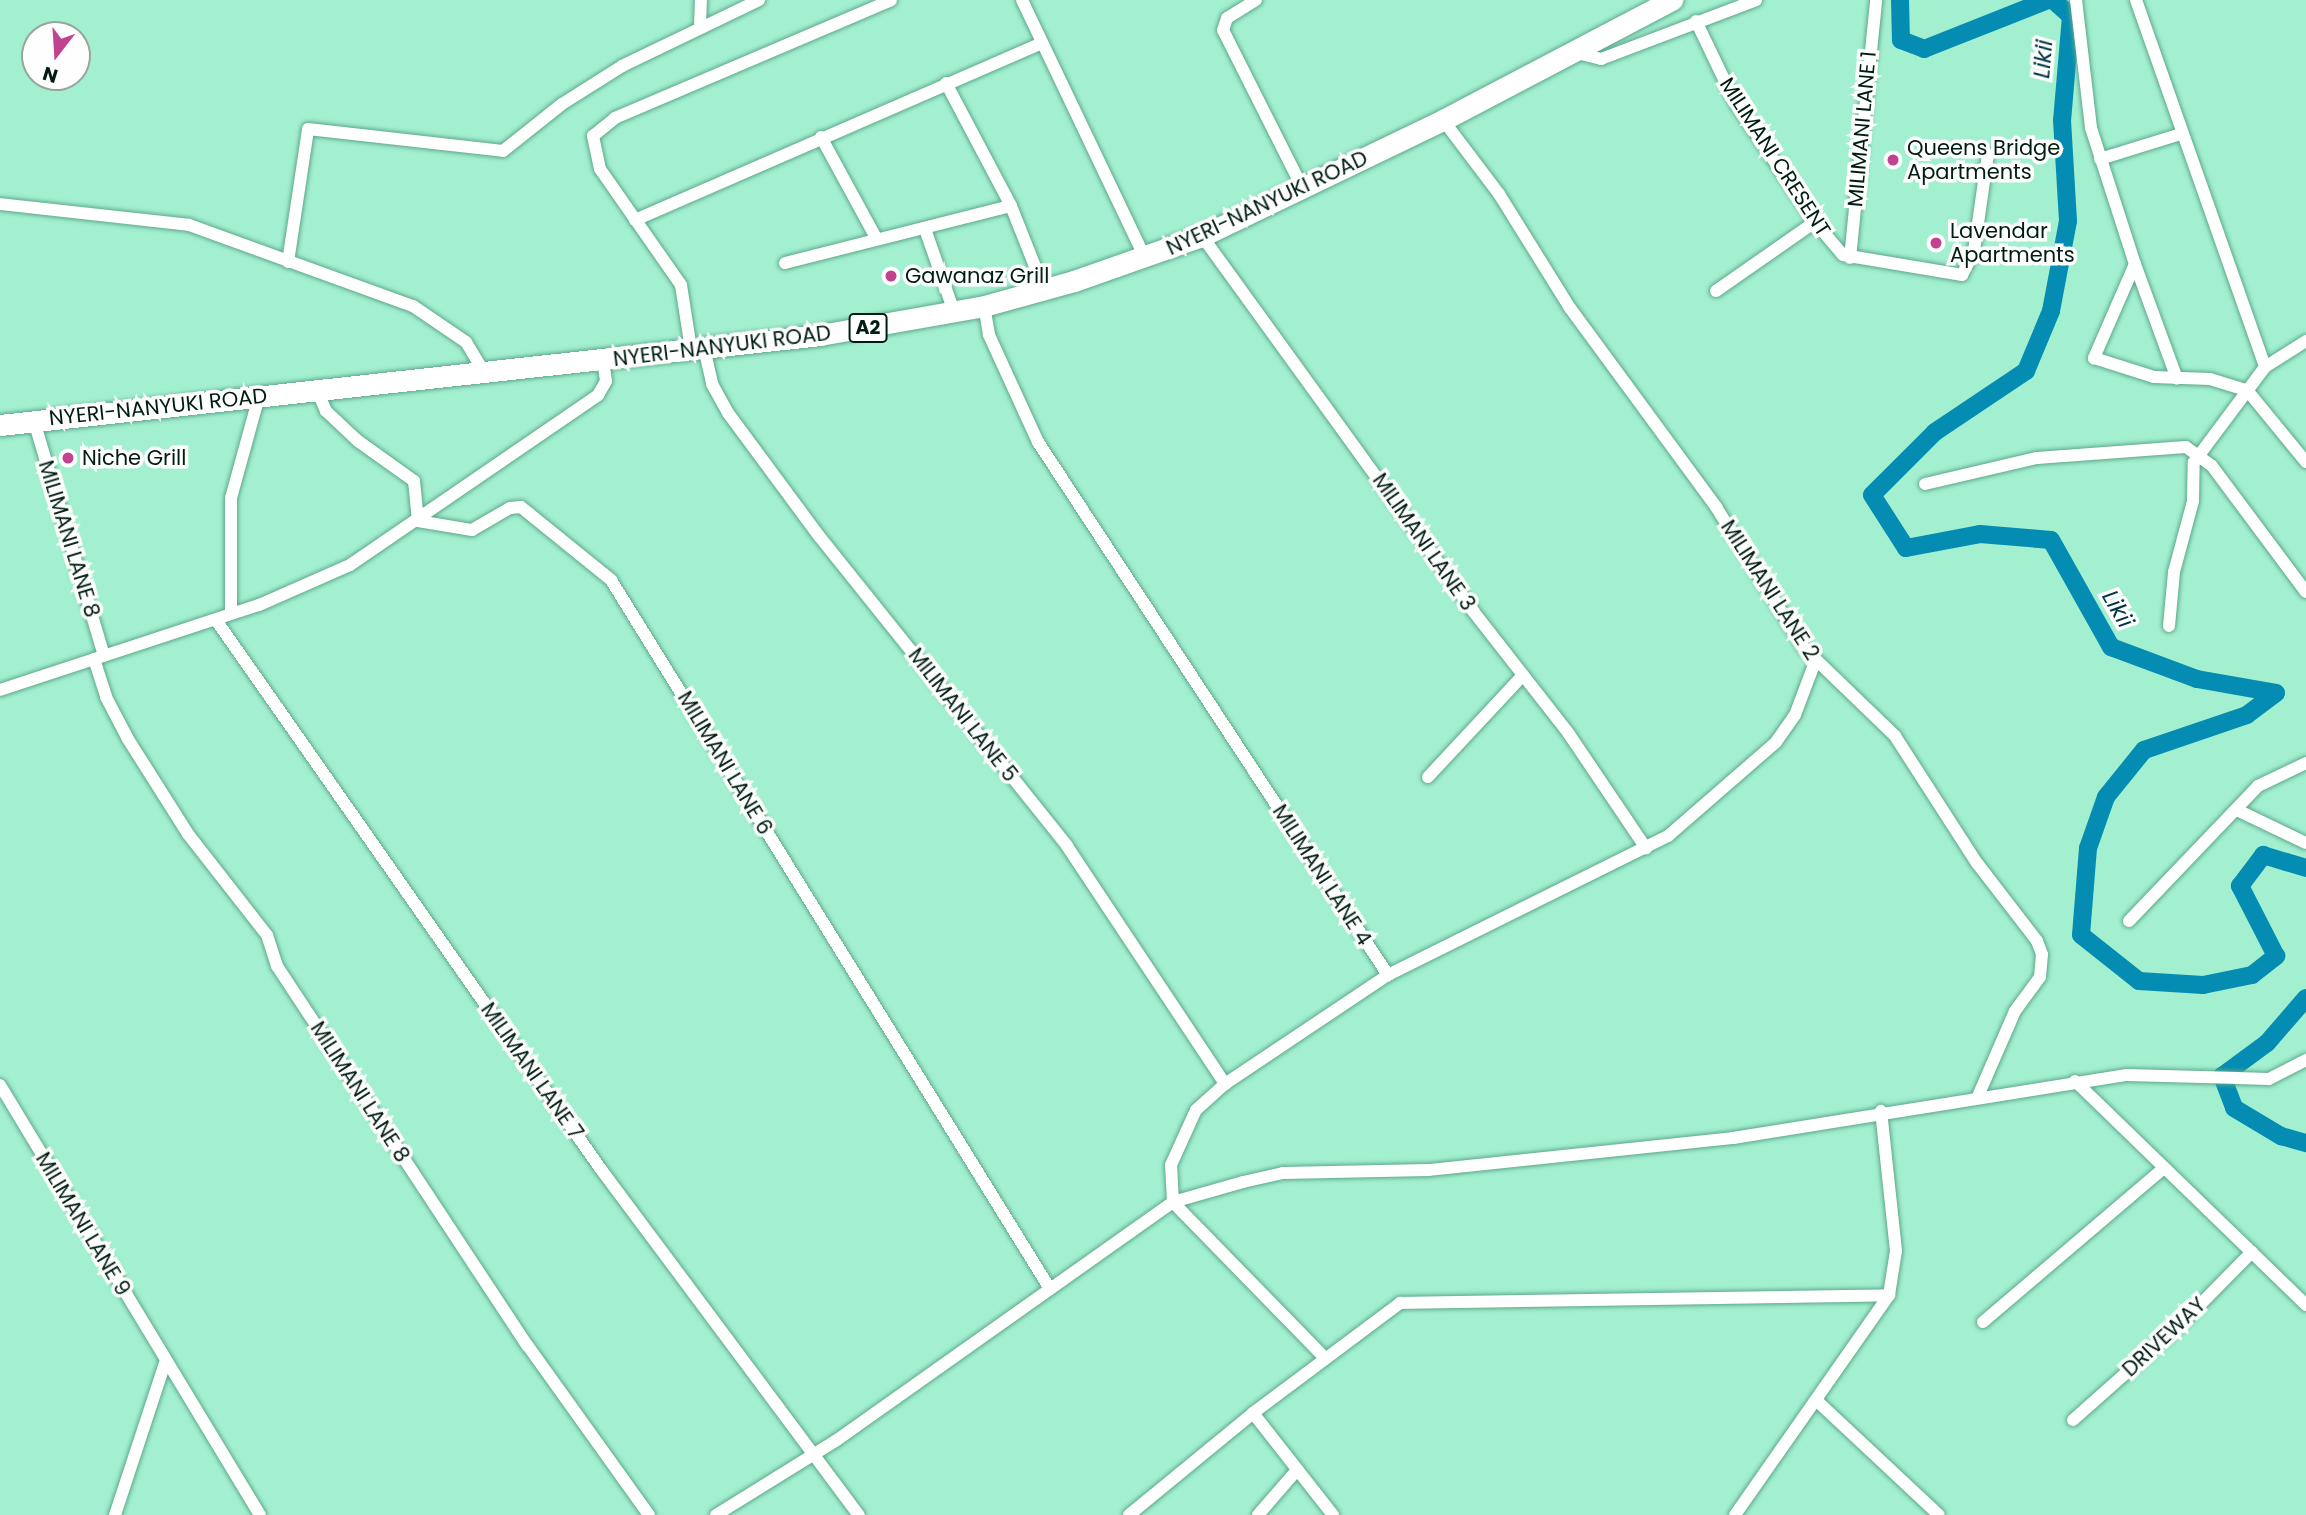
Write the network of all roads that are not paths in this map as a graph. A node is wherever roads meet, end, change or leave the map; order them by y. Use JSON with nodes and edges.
{"nodes":[{"id":1,"x":702,"y":0,"type":"edge"},
{"id":2,"x":760,"y":0,"type":"edge"},
{"id":3,"x":891,"y":0,"type":"edge"},
{"id":4,"x":1022,"y":0,"type":"edge"},
{"id":5,"x":1256,"y":0,"type":"edge"},
{"id":6,"x":1672,"y":0,"type":"edge"},
{"id":7,"x":1756,"y":0,"type":"edge"},
{"id":8,"x":1875,"y":0,"type":"edge"},
{"id":9,"x":2076,"y":0,"type":"edge"},
{"id":10,"x":2136,"y":0,"type":"edge"},
{"id":11,"x":1696,"y":21,"type":"junction"},
{"id":12,"x":699,"y":26,"type":"junction"},
{"id":13,"x":1040,"y":44,"type":"junction"},
{"id":14,"x":1571,"y":51,"type":"junction"},
{"id":15,"x":946,"y":83,"type":"junction"},
{"id":16,"x":1443,"y":120,"type":"junction"},
{"id":17,"x":2181,"y":134,"type":"junction"},
{"id":18,"x":821,"y":137,"type":"junction"},
{"id":19,"x":1988,"y":154,"type":"dead end"},
{"id":20,"x":2100,"y":159,"type":"junction"},
{"id":21,"x":1303,"y":189,"type":"junction"},
{"id":22,"x":0,"y":204,"type":"edge"},
{"id":23,"x":1011,"y":206,"type":"junction"},
{"id":24,"x":635,"y":220,"type":"junction"},
{"id":25,"x":1815,"y":222,"type":"junction"},
{"id":26,"x":925,"y":229,"type":"junction"},
{"id":27,"x":1202,"y":236,"type":"junction"},
{"id":28,"x":876,"y":238,"type":"junction"},
{"id":29,"x":1145,"y":258,"type":"junction"},
{"id":30,"x":1850,"y":258,"type":"junction"},
{"id":31,"x":288,"y":262,"type":"junction"},
{"id":32,"x":785,"y":263,"type":"dead end"},
{"id":33,"x":2135,"y":264,"type":"junction"},
{"id":34,"x":1044,"y":289,"type":"junction"},
{"id":35,"x":1716,"y":290,"type":"dead end"},
{"id":36,"x":984,"y":306,"type":"junction"},
{"id":37,"x":954,"y":312,"type":"junction"},
{"id":38,"x":2306,"y":341,"type":"edge"},
{"id":39,"x":698,"y":349,"type":"junction"},
{"id":40,"x":603,"y":359,"type":"junction"},
{"id":41,"x":2265,"y":367,"type":"junction"},
{"id":42,"x":484,"y":372,"type":"junction"},
{"id":43,"x":2177,"y":379,"type":"junction"},
{"id":44,"x":317,"y":390,"type":"junction"},
{"id":45,"x":2246,"y":390,"type":"junction"},
{"id":46,"x":259,"y":396,"type":"junction"},
{"id":47,"x":34,"y":421,"type":"junction"},
{"id":48,"x":0,"y":425,"type":"edge"},
{"id":49,"x":2199,"y":453,"type":"junction"},
{"id":50,"x":2306,"y":461,"type":"edge"},
{"id":51,"x":1925,"y":484,"type":"dead end"},
{"id":52,"x":418,"y":521,"type":"junction"},
{"id":53,"x":2306,"y":592,"type":"edge"},
{"id":54,"x":231,"y":613,"type":"junction"},
{"id":55,"x":216,"y":620,"type":"junction"},
{"id":56,"x":2169,"y":626,"type":"dead end"},
{"id":57,"x":99,"y":658,"type":"junction"},
{"id":58,"x":1815,"y":662,"type":"junction"},
{"id":59,"x":1523,"y":675,"type":"junction"},
{"id":60,"x":0,"y":690,"type":"edge"},
{"id":61,"x":2306,"y":763,"type":"edge"},
{"id":62,"x":1428,"y":777,"type":"dead end"},
{"id":63,"x":2237,"y":810,"type":"junction"},
{"id":64,"x":2306,"y":843,"type":"edge"},
{"id":65,"x":1646,"y":848,"type":"junction"},
{"id":66,"x":2129,"y":921,"type":"dead end"},
{"id":67,"x":1388,"y":975,"type":"junction"},
{"id":68,"x":2306,"y":1060,"type":"edge"},
{"id":69,"x":2075,"y":1081,"type":"junction"},
{"id":70,"x":1225,"y":1084,"type":"junction"},
{"id":71,"x":0,"y":1085,"type":"edge"},
{"id":72,"x":1978,"y":1096,"type":"junction"},
{"id":73,"x":1881,"y":1111,"type":"junction"},
{"id":74,"x":2163,"y":1169,"type":"junction"},
{"id":75,"x":1173,"y":1202,"type":"junction"},
{"id":76,"x":2252,"y":1252,"type":"junction"},
{"id":77,"x":1050,"y":1289,"type":"junction"},
{"id":78,"x":1889,"y":1295,"type":"junction"},
{"id":79,"x":2306,"y":1305,"type":"edge"},
{"id":80,"x":1983,"y":1322,"type":"dead end"},
{"id":81,"x":1325,"y":1358,"type":"junction"},
{"id":82,"x":165,"y":1363,"type":"junction"},
{"id":83,"x":1816,"y":1400,"type":"junction"},
{"id":84,"x":1253,"y":1413,"type":"junction"},
{"id":85,"x":2073,"y":1420,"type":"dead end"},
{"id":86,"x":812,"y":1453,"type":"junction"},
{"id":87,"x":1297,"y":1470,"type":"junction"},
{"id":88,"x":115,"y":1515,"type":"edge"},
{"id":89,"x":260,"y":1515,"type":"edge"},
{"id":90,"x":649,"y":1515,"type":"edge"},
{"id":91,"x":716,"y":1515,"type":"edge"},
{"id":92,"x":859,"y":1515,"type":"edge"},
{"id":93,"x":1129,"y":1515,"type":"edge"},
{"id":94,"x":1258,"y":1515,"type":"edge"},
{"id":95,"x":1333,"y":1515,"type":"edge"},
{"id":96,"x":1735,"y":1515,"type":"edge"},
{"id":97,"x":1939,"y":1515,"type":"edge"}],
"edges":[{"from":1,"to":12,"type":"street"},
{"from":2,"to":12,"type":"street"},
{"from":3,"to":24,"type":"street","name":"MILIMANI LANE 5"},
{"from":4,"to":13,"type":"street"},
{"from":5,"to":21,"type":"street"},
{"from":6,"to":14,"type":"highway","name":"NYERI-NANYUKI ROAD","number":"A2"},
{"from":7,"to":11,"type":"street"},
{"from":8,"to":30,"type":"street","name":"MILIMANI LANE 1"},
{"from":9,"to":20,"type":"street"},
{"from":10,"to":17,"type":"street"},
{"from":11,"to":14,"type":"street"},
{"from":11,"to":25,"type":"street","name":"MILIMANI CRESENT"},
{"from":12,"to":31,"type":"street"},
{"from":13,"to":15,"type":"street"},
{"from":13,"to":29,"type":"street"},
{"from":14,"to":16,"type":"highway","name":"NYERI-NANYUKI ROAD","number":"A2"},
{"from":15,"to":18,"type":"street"},
{"from":15,"to":23,"type":"street"},
{"from":16,"to":21,"type":"highway","name":"NYERI-NANYUKI ROAD","number":"A2"},
{"from":16,"to":58,"type":"street","name":"MILIMANI LANE 2"},
{"from":17,"to":20,"type":"street"},
{"from":17,"to":41,"type":"street"},
{"from":18,"to":24,"type":"street"},
{"from":18,"to":28,"type":"street"},
{"from":19,"to":30,"type":"street"},
{"from":20,"to":33,"type":"street"},
{"from":21,"to":27,"type":"highway","name":"NYERI-NANYUKI ROAD","number":"A2"},
{"from":22,"to":31,"type":"street"},
{"from":23,"to":26,"type":"street"},
{"from":23,"to":34,"type":"street"},
{"from":24,"to":39,"type":"street","name":"MILIMANI LANE 5"},
{"from":25,"to":30,"type":"street","name":"MILIMANI CRESENT"},
{"from":25,"to":35,"type":"street"},
{"from":26,"to":28,"type":"street"},
{"from":26,"to":37,"type":"street"},
{"from":27,"to":29,"type":"highway","name":"NYERI-NANYUKI ROAD","number":"A2"},
{"from":27,"to":59,"type":"street","name":"MILIMANI LANE 3"},
{"from":28,"to":32,"type":"street"},
{"from":29,"to":34,"type":"highway","name":"NYERI-NANYUKI ROAD","number":"A2"},
{"from":31,"to":42,"type":"street"},
{"from":33,"to":43,"type":"street"},
{"from":33,"to":43,"type":"street"},
{"from":34,"to":36,"type":"highway","name":"NYERI-NANYUKI ROAD","number":"A2"},
{"from":36,"to":37,"type":"highway","name":"NYERI-NANYUKI ROAD","number":"A2"},
{"from":36,"to":67,"type":"street","name":"MILIMANI LANE 4"},
{"from":37,"to":39,"type":"highway","name":"NYERI-NANYUKI ROAD","number":"A2"},
{"from":38,"to":41,"type":"street"},
{"from":39,"to":40,"type":"highway","name":"NYERI-NANYUKI ROAD","number":"A2"},
{"from":39,"to":70,"type":"street","name":"MILIMANI LANE 5"},
{"from":40,"to":42,"type":"highway","name":"NYERI-NANYUKI ROAD","number":"A2"},
{"from":40,"to":52,"type":"street"},
{"from":41,"to":45,"type":"street"},
{"from":42,"to":44,"type":"highway","name":"NYERI-NANYUKI ROAD","number":"A2"},
{"from":43,"to":45,"type":"street"},
{"from":44,"to":46,"type":"highway","name":"NYERI-NANYUKI ROAD","number":"A2"},
{"from":44,"to":52,"type":"street"},
{"from":45,"to":49,"type":"street"},
{"from":45,"to":50,"type":"street"},
{"from":46,"to":47,"type":"highway","name":"NYERI-NANYUKI ROAD","number":"A2"},
{"from":46,"to":54,"type":"street"},
{"from":47,"to":48,"type":"highway","name":"NYERI-NANYUKI ROAD","number":"A2"},
{"from":47,"to":57,"type":"street","name":"MILIMANI LANE 8"},
{"from":49,"to":51,"type":"street"},
{"from":49,"to":53,"type":"street"},
{"from":49,"to":56,"type":"street"},
{"from":52,"to":54,"type":"street"},
{"from":52,"to":77,"type":"street","name":"MILIMANI LANE 6"},
{"from":54,"to":55,"type":"street"},
{"from":55,"to":57,"type":"street"},
{"from":55,"to":86,"type":"street","name":"MILIMANI LANE 7"},
{"from":57,"to":60,"type":"street"},
{"from":57,"to":90,"type":"street","name":"MILIMANI LANE 8"},
{"from":58,"to":65,"type":"street"},
{"from":58,"to":72,"type":"street","name":"MILIMANI LANE 2"},
{"from":59,"to":62,"type":"street"},
{"from":59,"to":65,"type":"street","name":"MILIMANI LANE 3"},
{"from":61,"to":63,"type":"street"},
{"from":63,"to":64,"type":"street"},
{"from":63,"to":66,"type":"street"},
{"from":65,"to":67,"type":"street"},
{"from":67,"to":70,"type":"street"},
{"from":68,"to":69,"type":"street"},
{"from":69,"to":72,"type":"street"},
{"from":69,"to":74,"type":"street"},
{"from":70,"to":75,"type":"street"},
{"from":71,"to":82,"type":"street","name":"MILIMANI LANE 9"},
{"from":72,"to":73,"type":"street"},
{"from":73,"to":75,"type":"street"},
{"from":73,"to":78,"type":"street"},
{"from":74,"to":76,"type":"street"},
{"from":74,"to":80,"type":"street"},
{"from":75,"to":77,"type":"street"},
{"from":75,"to":81,"type":"street"},
{"from":76,"to":79,"type":"street"},
{"from":76,"to":85,"type":"street","name":"DRIVEWAY"},
{"from":77,"to":86,"type":"street"},
{"from":78,"to":81,"type":"street"},
{"from":78,"to":83,"type":"street"},
{"from":81,"to":84,"type":"street"},
{"from":82,"to":88,"type":"street"},
{"from":82,"to":89,"type":"street","name":"MILIMANI LANE 9"},
{"from":83,"to":96,"type":"street"},
{"from":83,"to":97,"type":"street"},
{"from":84,"to":87,"type":"street"},
{"from":84,"to":93,"type":"street"},
{"from":86,"to":91,"type":"street"},
{"from":86,"to":92,"type":"street","name":"MILIMANI LANE 7"},
{"from":87,"to":94,"type":"street"},
{"from":87,"to":95,"type":"street"}]}
